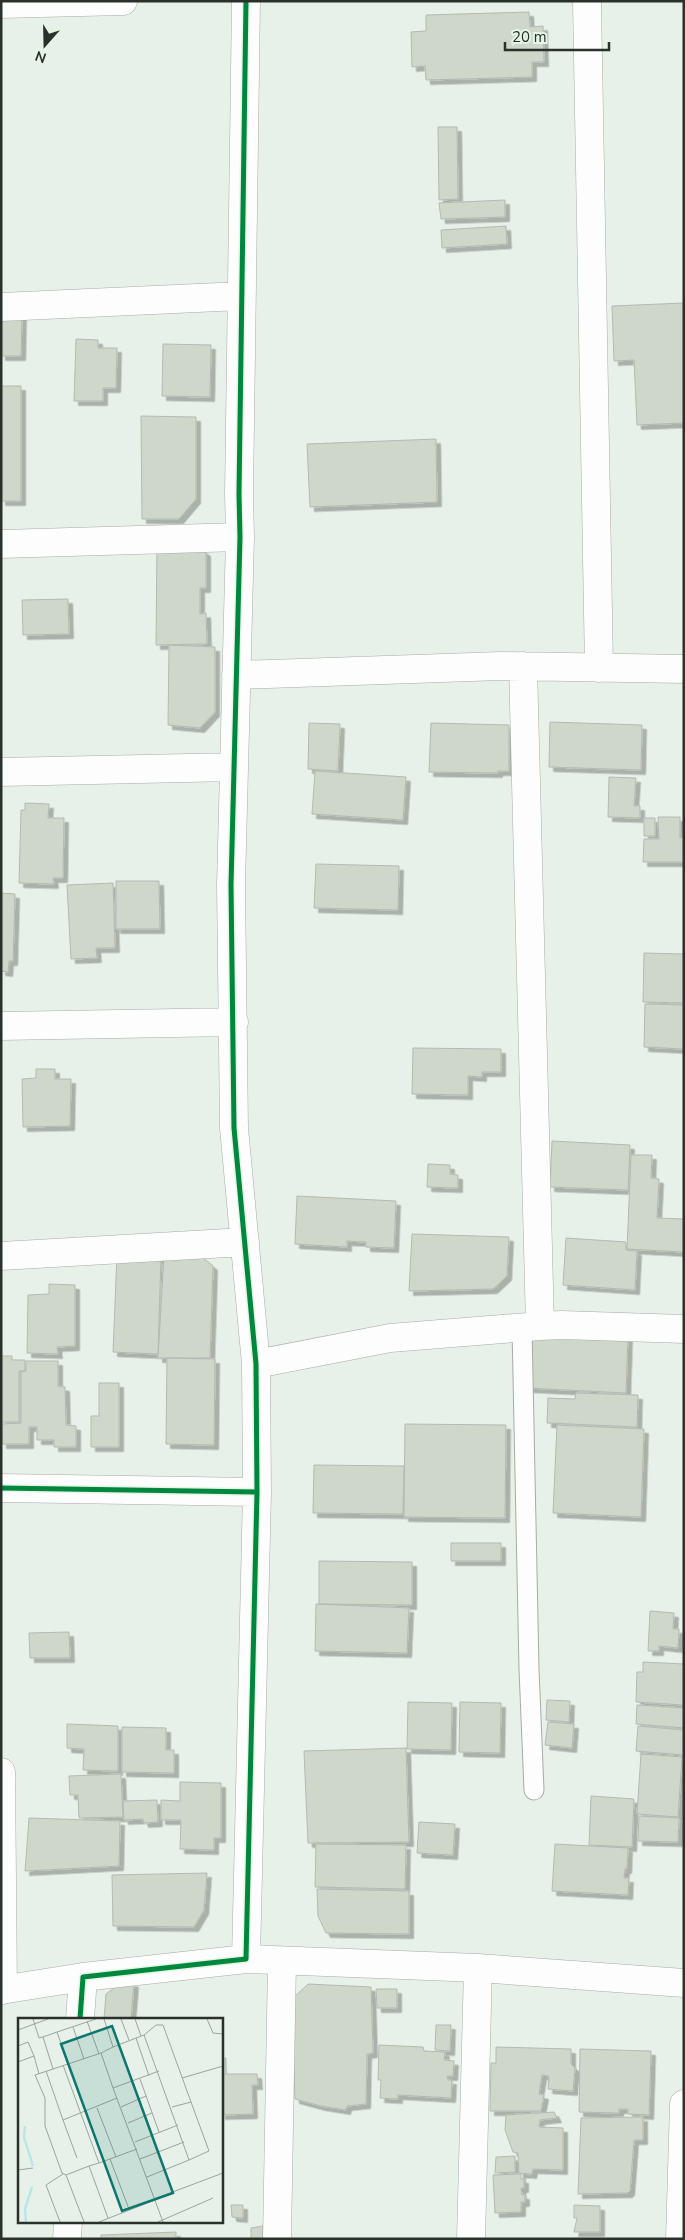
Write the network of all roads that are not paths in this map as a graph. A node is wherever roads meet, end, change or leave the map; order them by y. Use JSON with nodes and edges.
{"nodes":[{"id":1,"x":123,"y":1,"type":"edge"},
{"id":2,"x":246,"y":1,"type":"edge"},
{"id":3,"x":587,"y":1,"type":"edge"},
{"id":4,"x":1,"y":4,"type":"edge"},
{"id":5,"x":241,"y":296,"type":"junction"},
{"id":6,"x":1,"y":307,"type":"edge"},
{"id":7,"x":240,"y":537,"type":"junction"},
{"id":8,"x":1,"y":544,"type":"edge"},
{"id":9,"x":524,"y":666,"type":"junction"},
{"id":10,"x":599,"y":668,"type":"junction"},
{"id":11,"x":684,"y":669,"type":"edge"},
{"id":12,"x":236,"y":675,"type":"junction"},
{"id":13,"x":234,"y":766,"type":"junction"},
{"id":14,"x":1,"y":772,"type":"edge"},
{"id":15,"x":234,"y":1022,"type":"junction"},
{"id":16,"x":1,"y":1026,"type":"edge"},
{"id":17,"x":245,"y":1242,"type":"junction"},
{"id":18,"x":1,"y":1256,"type":"edge"},
{"id":19,"x":531,"y":1327,"type":"junction"},
{"id":20,"x":684,"y":1330,"type":"edge"},
{"id":21,"x":256,"y":1364,"type":"junction"},
{"id":22,"x":1,"y":1488,"type":"edge"},
{"id":23,"x":257,"y":1492,"type":"junction"},
{"id":24,"x":1,"y":1772,"type":"edge"},
{"id":25,"x":534,"y":1790,"type":"dead end"},
{"id":26,"x":246,"y":1959,"type":"junction"},
{"id":27,"x":282,"y":1962,"type":"junction"},
{"id":28,"x":478,"y":1968,"type":"junction"},
{"id":29,"x":83,"y":1977,"type":"junction"},
{"id":30,"x":684,"y":1983,"type":"edge"},
{"id":31,"x":2,"y":1990,"type":"edge"},
{"id":32,"x":80,"y":2018,"type":"edge"},
{"id":33,"x":684,"y":2104,"type":"edge"},
{"id":34,"x":68,"y":2222,"type":"edge"},
{"id":35,"x":67,"y":2239,"type":"edge"},
{"id":36,"x":277,"y":2239,"type":"edge"},
{"id":37,"x":471,"y":2239,"type":"edge"},
{"id":38,"x":680,"y":2239,"type":"edge"}],
"edges":[{"from":1,"to":4,"type":"street"},
{"from":2,"to":5,"type":"street"},
{"from":3,"to":10,"type":"street"},
{"from":5,"to":6,"type":"street"},
{"from":5,"to":7,"type":"street"},
{"from":7,"to":8,"type":"street"},
{"from":7,"to":12,"type":"street"},
{"from":9,"to":10,"type":"street"},
{"from":9,"to":12,"type":"street"},
{"from":9,"to":19,"type":"street"},
{"from":10,"to":11,"type":"street"},
{"from":12,"to":13,"type":"street"},
{"from":13,"to":14,"type":"street"},
{"from":13,"to":15,"type":"street"},
{"from":15,"to":16,"type":"street"},
{"from":15,"to":17,"type":"street"},
{"from":17,"to":18,"type":"street"},
{"from":17,"to":21,"type":"street"},
{"from":19,"to":20,"type":"street"},
{"from":19,"to":21,"type":"street"},
{"from":19,"to":25,"type":"lane"},
{"from":21,"to":23,"type":"street"},
{"from":22,"to":23,"type":"street"},
{"from":23,"to":26,"type":"street"},
{"from":24,"to":31,"type":"street"},
{"from":26,"to":27,"type":"street"},
{"from":26,"to":29,"type":"street"},
{"from":27,"to":28,"type":"street"},
{"from":27,"to":36,"type":"street"},
{"from":28,"to":30,"type":"street"},
{"from":28,"to":37,"type":"street"},
{"from":29,"to":31,"type":"street"},
{"from":29,"to":32,"type":"street"},
{"from":33,"to":38,"type":"street"},
{"from":34,"to":35,"type":"street"}]}
